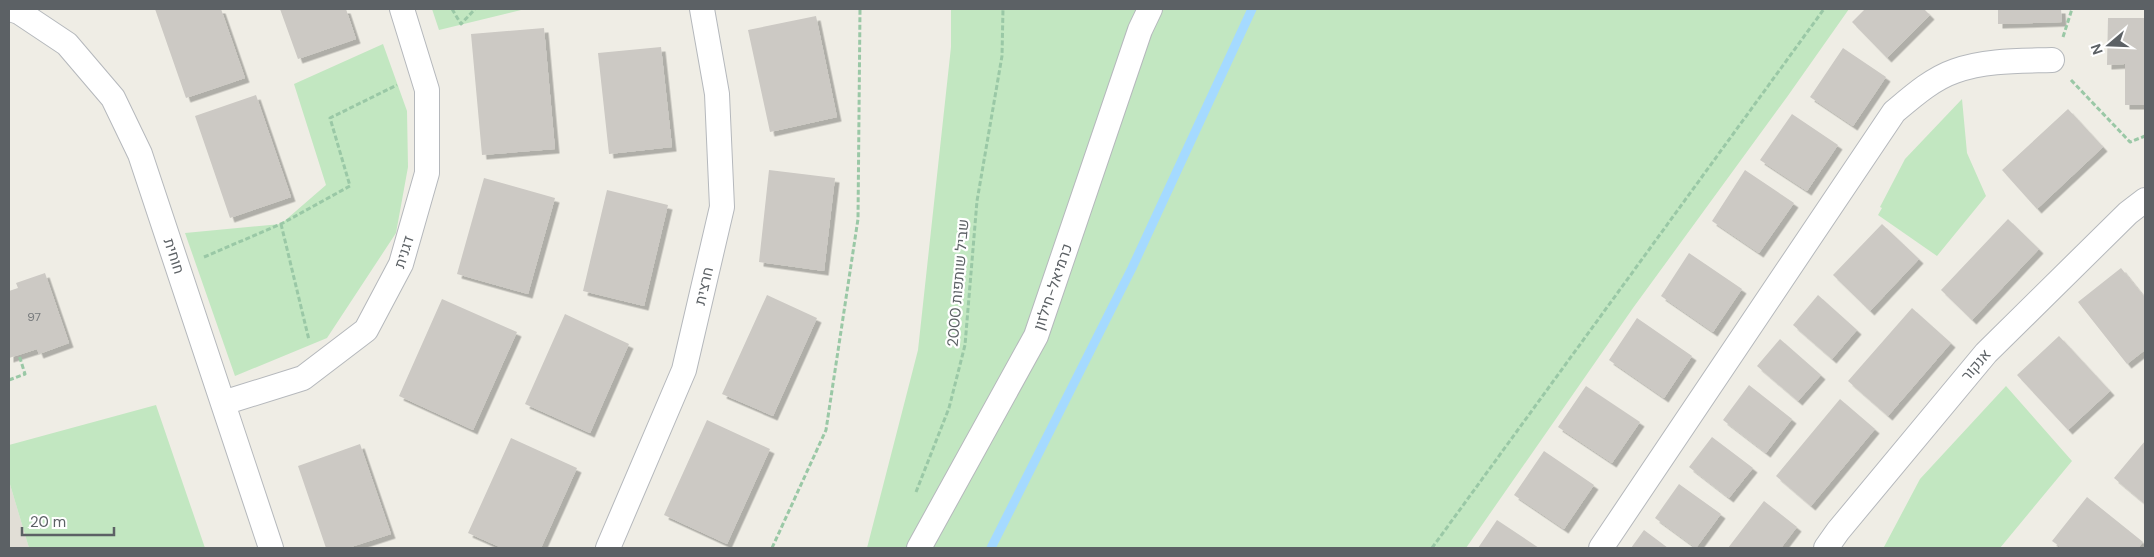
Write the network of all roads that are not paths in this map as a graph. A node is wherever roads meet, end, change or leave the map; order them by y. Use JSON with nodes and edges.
{"nodes":[{"id":1,"x":10,"y":9,"type":"edge"},
{"id":2,"x":402,"y":9,"type":"edge"},
{"id":3,"x":702,"y":9,"type":"edge"},
{"id":4,"x":1150,"y":9,"type":"edge"},
{"id":5,"x":2052,"y":60,"type":"road end"},
{"id":6,"x":2145,"y":200,"type":"edge"},
{"id":7,"x":223,"y":404,"type":"junction"},
{"id":8,"x":271,"y":548,"type":"edge"},
{"id":9,"x":608,"y":548,"type":"edge"},
{"id":10,"x":919,"y":548,"type":"edge"},
{"id":11,"x":1601,"y":548,"type":"edge"},
{"id":12,"x":1826,"y":548,"type":"edge"}],
"edges":[{"from":1,"to":7,"type":"street","name":"חוחית"},
{"from":2,"to":7,"type":"street","name":"דגנית"},
{"from":3,"to":9,"type":"street","name":"חרצית"},
{"from":4,"to":10,"type":"street","name":"כרמיאל-חילזון"},
{"from":5,"to":11,"type":"street"},
{"from":6,"to":12,"type":"street","name":"אנקור"},
{"from":7,"to":8,"type":"street","name":"חוחית"}]}
